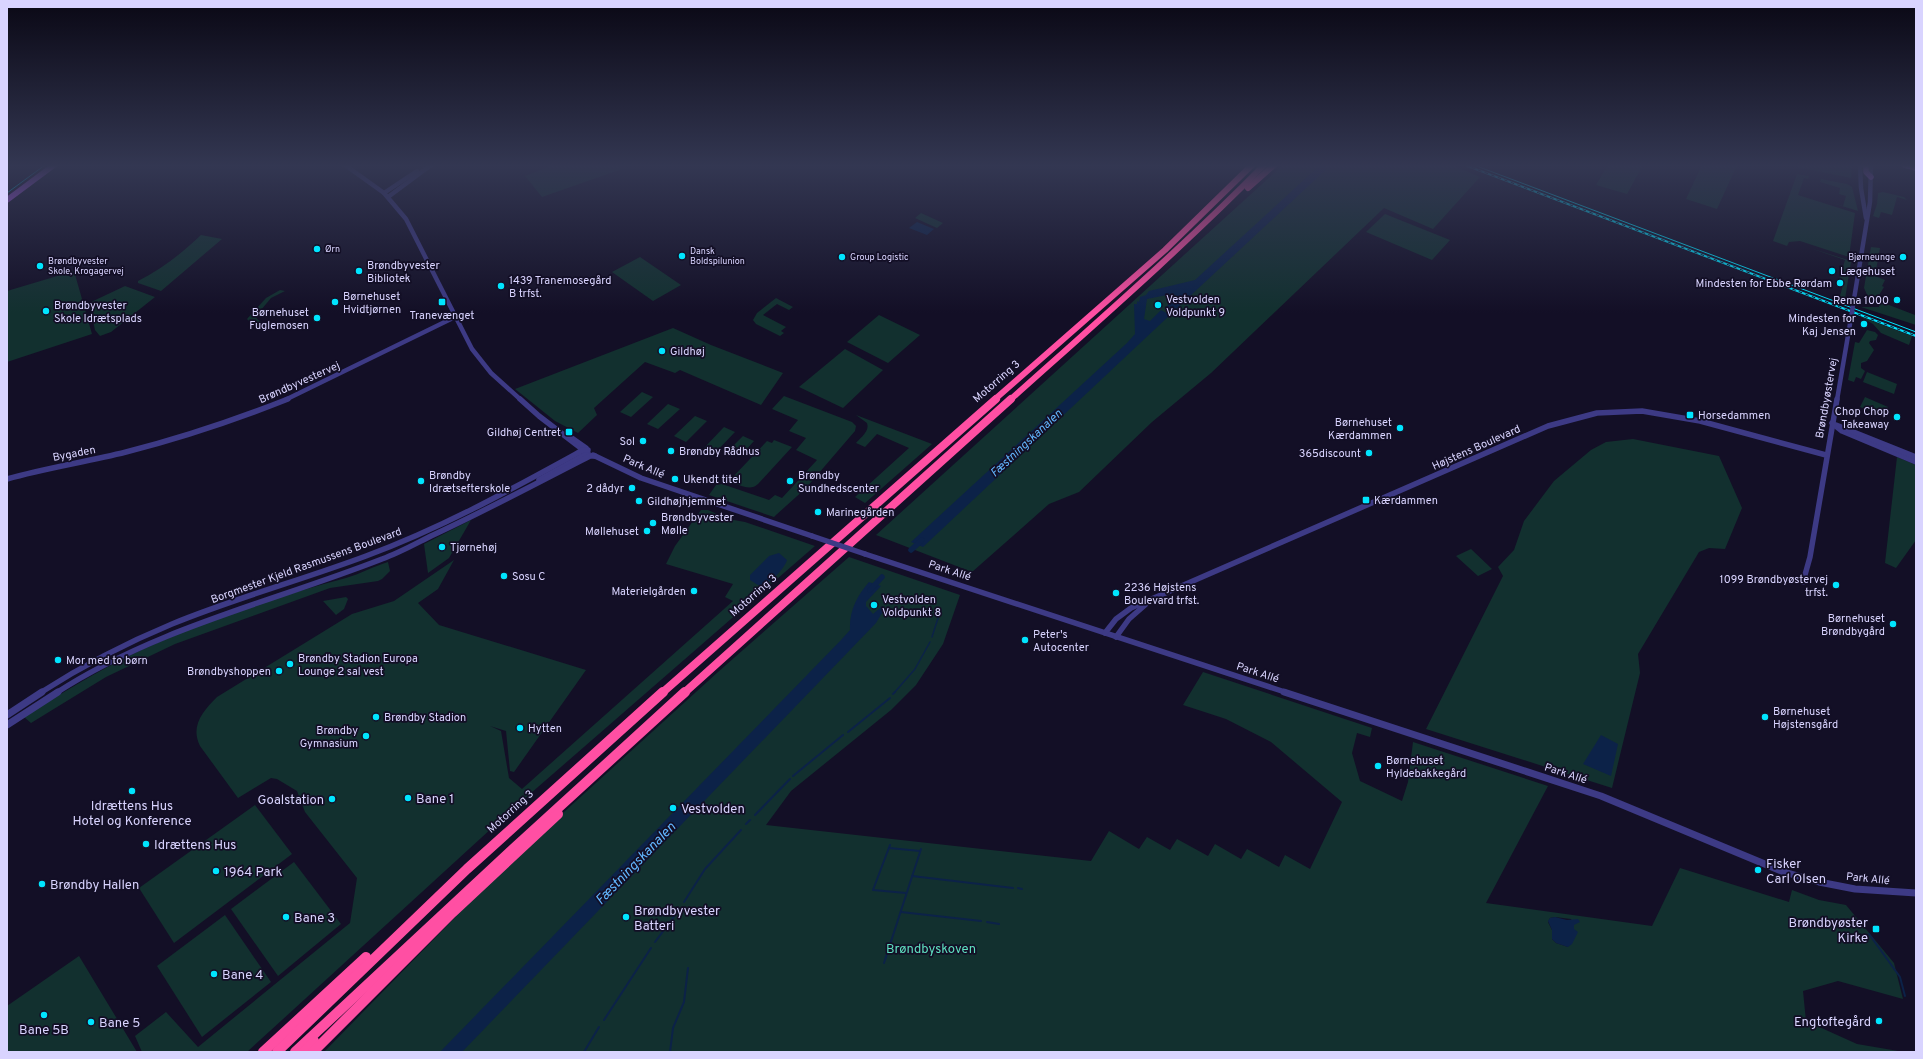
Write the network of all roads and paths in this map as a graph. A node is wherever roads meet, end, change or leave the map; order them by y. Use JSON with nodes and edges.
{"nodes":[{"id":1,"x":402,"y":214,"type":"edge"},
{"id":2,"x":1201,"y":214,"type":"edge"},
{"id":3,"x":1216,"y":214,"type":"edge"},
{"id":4,"x":1865,"y":214,"type":"edge"},
{"id":5,"x":1867,"y":214,"type":"edge"},
{"id":6,"x":1866,"y":218,"type":"junction"},
{"id":7,"x":455,"y":318,"type":"junction"},
{"id":8,"x":1832,"y":424,"type":"junction"},
{"id":9,"x":145,"y":447,"type":"joint"},
{"id":10,"x":586,"y":451,"type":"junction"},
{"id":11,"x":1826,"y":455,"type":"junction"},
{"id":12,"x":595,"y":456,"type":"junction"},
{"id":13,"x":1916,"y":457,"type":"edge"},
{"id":14,"x":1916,"y":462,"type":"edge"},
{"id":15,"x":7,"y":479,"type":"edge"},
{"id":16,"x":524,"y":490,"type":"junction"},
{"id":17,"x":1803,"y":582,"type":"dead end"},
{"id":18,"x":1150,"y":600,"type":"junction"},
{"id":19,"x":1105,"y":633,"type":"junction"},
{"id":20,"x":1116,"y":637,"type":"junction"},
{"id":21,"x":7,"y":715,"type":"edge"},
{"id":22,"x":7,"y":725,"type":"edge"},
{"id":23,"x":608,"y":760,"type":"junction"},
{"id":24,"x":439,"y":893,"type":"junction"},
{"id":25,"x":1916,"y":894,"type":"edge"},
{"id":26,"x":348,"y":1002,"type":"junction"},
{"id":27,"x":263,"y":1052,"type":"edge"},
{"id":28,"x":277,"y":1052,"type":"edge"},
{"id":29,"x":295,"y":1052,"type":"edge"},
{"id":30,"x":304,"y":1052,"type":"edge"},
{"id":31,"x":313,"y":1052,"type":"edge"}],
"edges":[{"from":1,"to":7,"type":"street","name":"Park Allé"},
{"from":2,"to":24,"type":"highway","name":"Motorring 3"},
{"from":3,"to":23,"type":"highway"},
{"from":4,"to":6,"type":"street","name":"Brøndbyøstervej"},
{"from":5,"to":6,"type":"street","name":"Brøndbyøstervej"},
{"from":6,"to":8,"type":"street","name":"Brøndbyøstervej","bridge":true},
{"from":7,"to":9,"type":"street","name":"Brøndbyvestervej"},
{"from":7,"to":10,"type":"street","name":"Park Allé"},
{"from":8,"to":11,"type":"street","name":"Brøndbyøstervej"},
{"from":8,"to":13,"type":"street"},
{"from":8,"to":14,"type":"street"},
{"from":9,"to":15,"type":"street","name":"Bygaden"},
{"from":10,"to":12,"type":"street","name":"Park Allé"},
{"from":10,"to":16,"type":"street","name":"Borgmester Kjeld Rasmussens Boulevard"},
{"from":10,"to":21,"type":"street","name":"Borgmester Kjeld Rasmussens Boulevard"},
{"from":11,"to":17,"type":"street","name":"Brøndbyøstervej"},
{"from":11,"to":18,"type":"street","name":"Højstens Boulevard"},
{"from":12,"to":16,"type":"street","name":"Borgmester Kjeld Rasmussens Boulevard"},
{"from":12,"to":19,"type":"street","name":"Park Allé","bridge":true},
{"from":16,"to":22,"type":"street","name":"Borgmester Kjeld Rasmussens Boulevard"},
{"from":18,"to":19,"type":"street","name":"Højstens Boulevard"},
{"from":18,"to":20,"type":"street","name":"Højstens Boulevard"},
{"from":19,"to":20,"type":"street","name":"Park Allé"},
{"from":20,"to":25,"type":"street","name":"Park Allé"},
{"from":23,"to":26,"type":"highway"},
{"from":23,"to":31,"type":"highway"},
{"from":24,"to":27,"type":"highway"},
{"from":24,"to":28,"type":"highway","name":"Motorring 3"},
{"from":26,"to":29,"type":"highway"},
{"from":26,"to":30,"type":"highway"}]}
